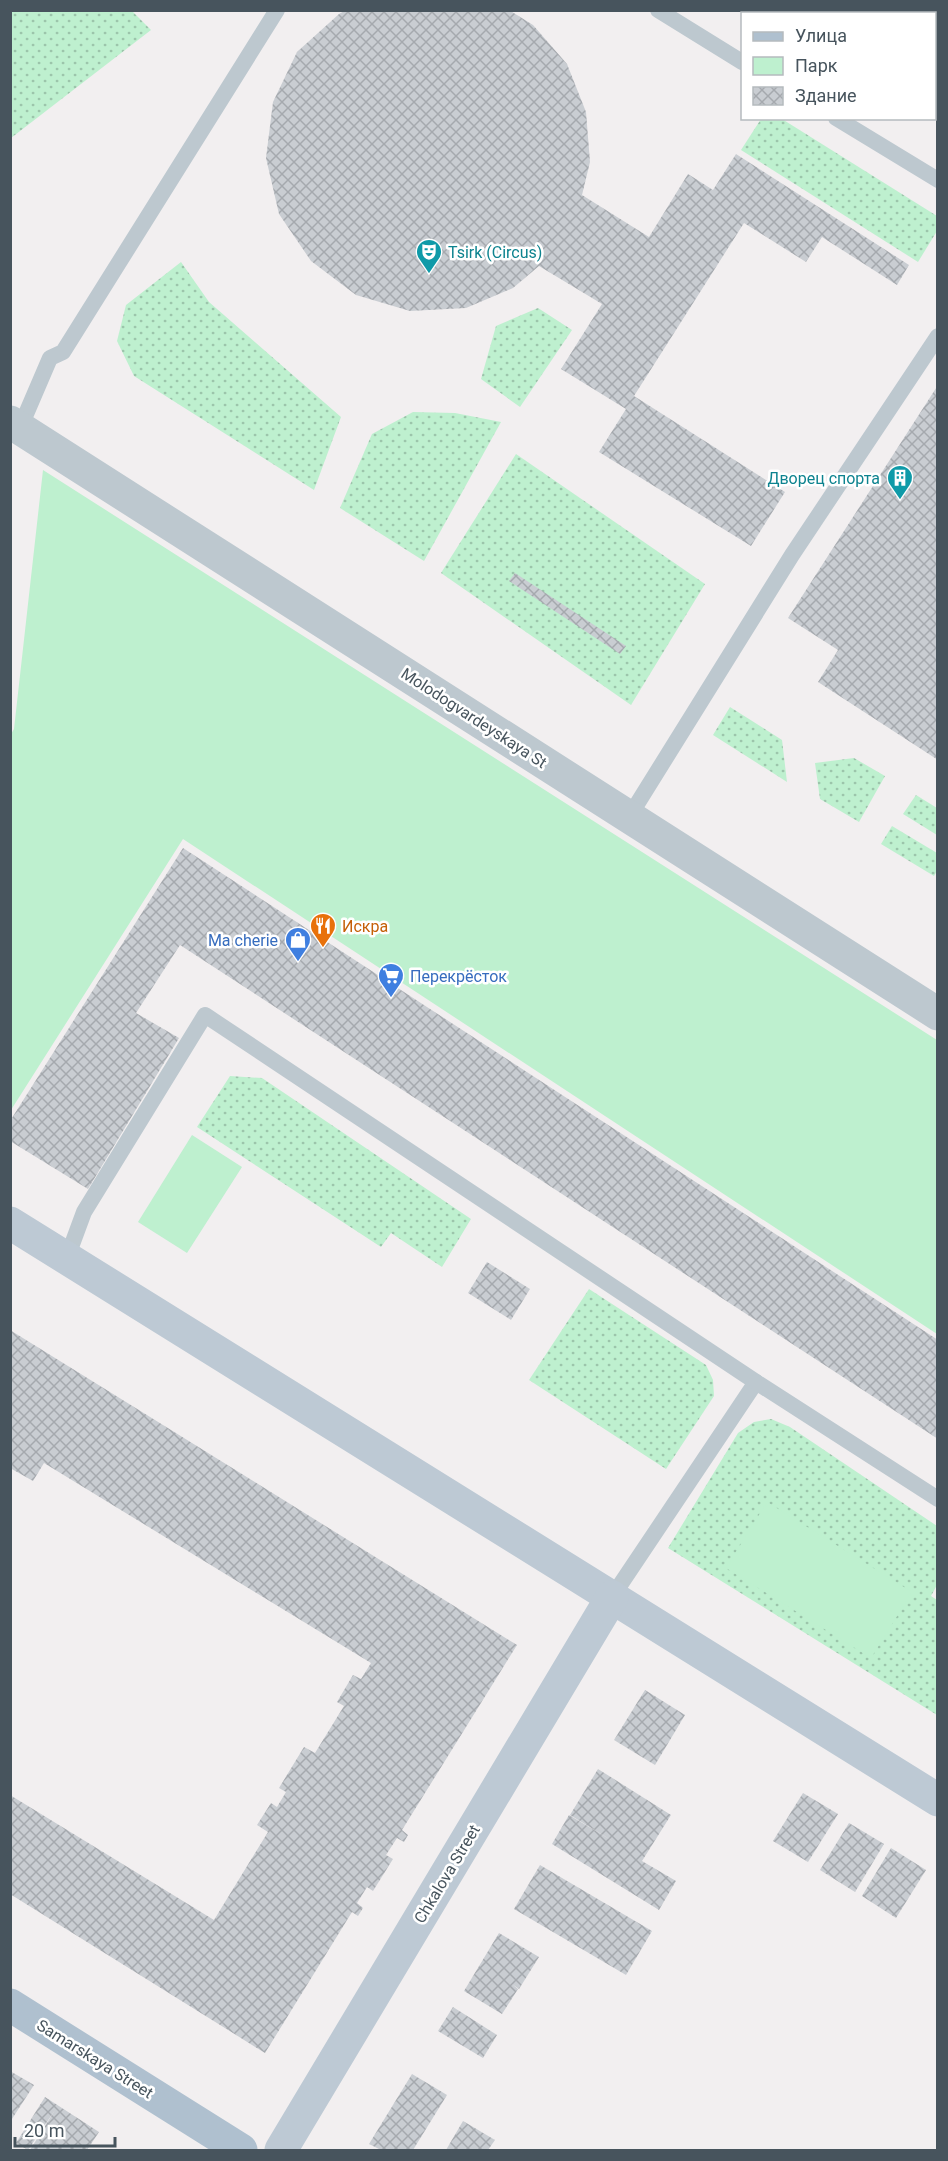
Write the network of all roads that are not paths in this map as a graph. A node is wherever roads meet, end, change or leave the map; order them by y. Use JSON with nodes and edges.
{"nodes":[{"id":1,"x":278,"y":10,"type":"edge"},
{"id":2,"x":658,"y":10,"type":"edge"},
{"id":3,"x":741,"y":61,"type":"edge"},
{"id":4,"x":839,"y":120,"type":"edge"},
{"id":5,"x":938,"y":180,"type":"edge"},
{"id":6,"x":938,"y":336,"type":"edge"},
{"id":7,"x":15,"y":425,"type":"edge"},
{"id":8,"x":629,"y":817,"type":"junction"},
{"id":9,"x":938,"y":1014,"type":"edge"},
{"id":10,"x":10,"y":1223,"type":"edge"},
{"id":11,"x":67,"y":1258,"type":"junction"},
{"id":12,"x":756,"y":1382,"type":"junction"},
{"id":13,"x":938,"y":1499,"type":"edge"},
{"id":14,"x":612,"y":1597,"type":"junction"},
{"id":15,"x":938,"y":1800,"type":"edge"},
{"id":16,"x":10,"y":2006,"type":"edge"},
{"id":17,"x":241,"y":2151,"type":"edge"},
{"id":18,"x":281,"y":2151,"type":"edge"}],
"edges":[{"from":1,"to":7,"type":"lane"},
{"from":2,"to":3,"type":"lane"},
{"from":4,"to":5,"type":"lane"},
{"from":6,"to":8,"type":"lane"},
{"from":7,"to":8,"type":"street","name":"Molodogvardeyskaya St"},
{"from":8,"to":9,"type":"street","name":"Molodogvardeyskaya St"},
{"from":10,"to":11,"type":"street"},
{"from":11,"to":12,"type":"lane"},
{"from":11,"to":14,"type":"street"},
{"from":12,"to":13,"type":"lane"},
{"from":12,"to":14,"type":"lane"},
{"from":14,"to":15,"type":"street"},
{"from":14,"to":18,"type":"street","name":"Chkalova Street"},
{"from":16,"to":17,"type":"main road","name":"Samarskaya Street"}]}
